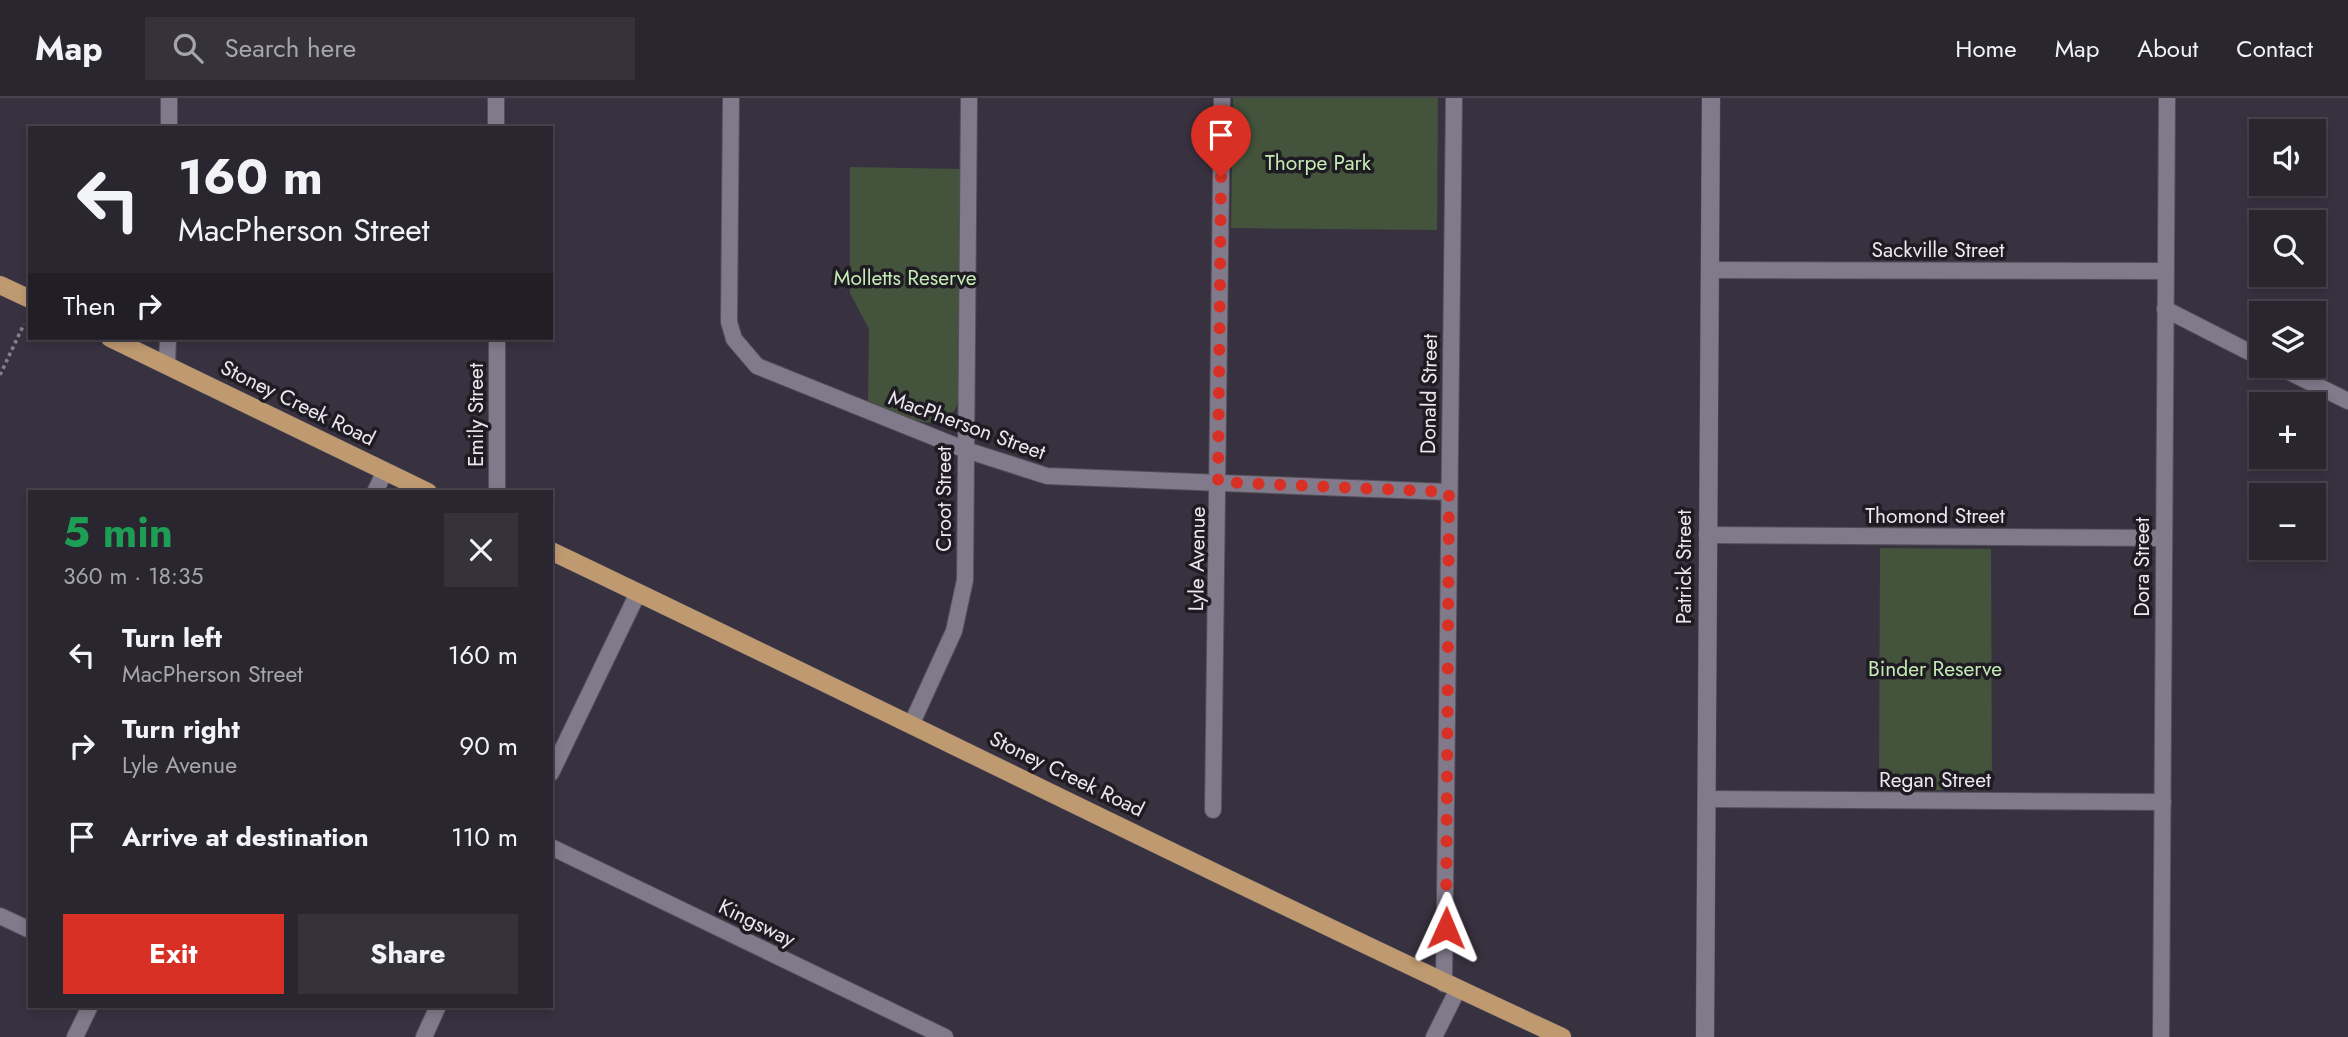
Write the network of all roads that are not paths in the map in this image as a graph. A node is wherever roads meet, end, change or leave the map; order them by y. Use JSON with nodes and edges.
{"nodes":[{"id":1,"x":169,"y":98,"type":"edge"},
{"id":2,"x":496,"y":98,"type":"edge"},
{"id":3,"x":731,"y":98,"type":"edge"},
{"id":4,"x":969,"y":98,"type":"edge"},
{"id":5,"x":1222,"y":98,"type":"edge"},
{"id":6,"x":1454,"y":98,"type":"edge"},
{"id":7,"x":1711,"y":98,"type":"edge"},
{"id":8,"x":2167,"y":98,"type":"edge"},
{"id":9,"x":169,"y":126,"type":"edge"},
{"id":10,"x":496,"y":126,"type":"edge"},
{"id":11,"x":1711,"y":270,"type":"junction"},
{"id":12,"x":2166,"y":271,"type":"junction"},
{"id":13,"x":0,"y":285,"type":"edge"},
{"id":14,"x":28,"y":298,"type":"edge"},
{"id":15,"x":2165,"y":309,"type":"junction"},
{"id":16,"x":114,"y":340,"type":"edge"},
{"id":17,"x":168,"y":340,"type":"edge"},
{"id":18,"x":497,"y":340,"type":"edge"},
{"id":19,"x":2249,"y":352,"type":"edge"},
{"id":20,"x":167,"y":365,"type":"junction"},
{"id":21,"x":2301,"y":378,"type":"edge"},
{"id":22,"x":2348,"y":401,"type":"edge"},
{"id":23,"x":966,"y":450,"type":"junction"},
{"id":24,"x":385,"y":471,"type":"junction"},
{"id":25,"x":1218,"y":482,"type":"junction"},
{"id":26,"x":375,"y":490,"type":"edge"},
{"id":27,"x":424,"y":490,"type":"edge"},
{"id":28,"x":497,"y":490,"type":"edge"},
{"id":29,"x":1449,"y":492,"type":"junction"},
{"id":30,"x":1707,"y":535,"type":"junction"},
{"id":31,"x":2162,"y":538,"type":"junction"},
{"id":32,"x":553,"y":552,"type":"edge"},
{"id":33,"x":638,"y":593,"type":"junction"},
{"id":34,"x":912,"y":723,"type":"junction"},
{"id":35,"x":553,"y":769,"type":"edge"},
{"id":36,"x":1707,"y":799,"type":"junction"},
{"id":37,"x":2163,"y":802,"type":"junction"},
{"id":38,"x":1213,"y":810,"type":"dead end"},
{"id":39,"x":553,"y":848,"type":"edge"},
{"id":40,"x":0,"y":916,"type":"edge"},
{"id":41,"x":28,"y":929,"type":"edge"},
{"id":42,"x":1451,"y":986,"type":"junction"},
{"id":43,"x":89,"y":1008,"type":"edge"},
{"id":44,"x":437,"y":1008,"type":"edge"},
{"id":45,"x":75,"y":1037,"type":"edge"},
{"id":46,"x":424,"y":1037,"type":"edge"},
{"id":47,"x":945,"y":1037,"type":"edge"},
{"id":48,"x":1434,"y":1037,"type":"edge"},
{"id":49,"x":1562,"y":1037,"type":"edge"},
{"id":50,"x":1705,"y":1037,"type":"edge"},
{"id":51,"x":2161,"y":1037,"type":"edge"}],
"edges":[{"from":1,"to":9,"type":"street"},
{"from":2,"to":10,"type":"street"},
{"from":3,"to":23,"type":"street","name":"MacPherson Street"},
{"from":4,"to":23,"type":"street","name":"Croot Street"},
{"from":5,"to":25,"type":"street","name":"Lyle Avenue"},
{"from":6,"to":29,"type":"street","name":"Donald Street"},
{"from":7,"to":11,"type":"street","name":"Patrick Street"},
{"from":8,"to":12,"type":"street","name":"Dora Street"},
{"from":11,"to":12,"type":"street","name":"Sackville Street"},
{"from":11,"to":30,"type":"street","name":"Patrick Street"},
{"from":12,"to":15,"type":"street","name":"Dora Street"},
{"from":13,"to":14,"type":"main road"},
{"from":15,"to":19,"type":"street"},
{"from":15,"to":31,"type":"street","name":"Dora Street"},
{"from":16,"to":20,"type":"main road","name":"Stoney Creek Road"},
{"from":17,"to":20,"type":"street"},
{"from":18,"to":28,"type":"street","name":"Emily Street"},
{"from":20,"to":24,"type":"main road","name":"Stoney Creek Road"},
{"from":21,"to":22,"type":"street"},
{"from":23,"to":25,"type":"street","name":"MacPherson Street"},
{"from":23,"to":34,"type":"street","name":"Croot Street"},
{"from":24,"to":26,"type":"street"},
{"from":24,"to":27,"type":"main road","name":"Stoney Creek Road"},
{"from":25,"to":29,"type":"street","name":"MacPherson Street"},
{"from":25,"to":38,"type":"street","name":"Lyle Avenue"},
{"from":29,"to":42,"type":"street","name":"Donald Street"},
{"from":30,"to":31,"type":"street","name":"Thomond Street"},
{"from":30,"to":36,"type":"street","name":"Patrick Street"},
{"from":31,"to":37,"type":"street","name":"Dora Street"},
{"from":32,"to":33,"type":"main road","name":"Stoney Creek Road"},
{"from":33,"to":34,"type":"main road","name":"Stoney Creek Road"},
{"from":33,"to":35,"type":"street"},
{"from":34,"to":42,"type":"main road","name":"Stoney Creek Road"},
{"from":36,"to":37,"type":"street","name":"Regan Street"},
{"from":36,"to":50,"type":"street","name":"Patrick Street"},
{"from":37,"to":51,"type":"street","name":"Dora Street"},
{"from":39,"to":47,"type":"street","name":"Kingsway"},
{"from":40,"to":41,"type":"street"},
{"from":42,"to":48,"type":"street"},
{"from":42,"to":49,"type":"main road","name":"Stoney Creek Road"},
{"from":43,"to":45,"type":"street"},
{"from":44,"to":46,"type":"street"}]}
